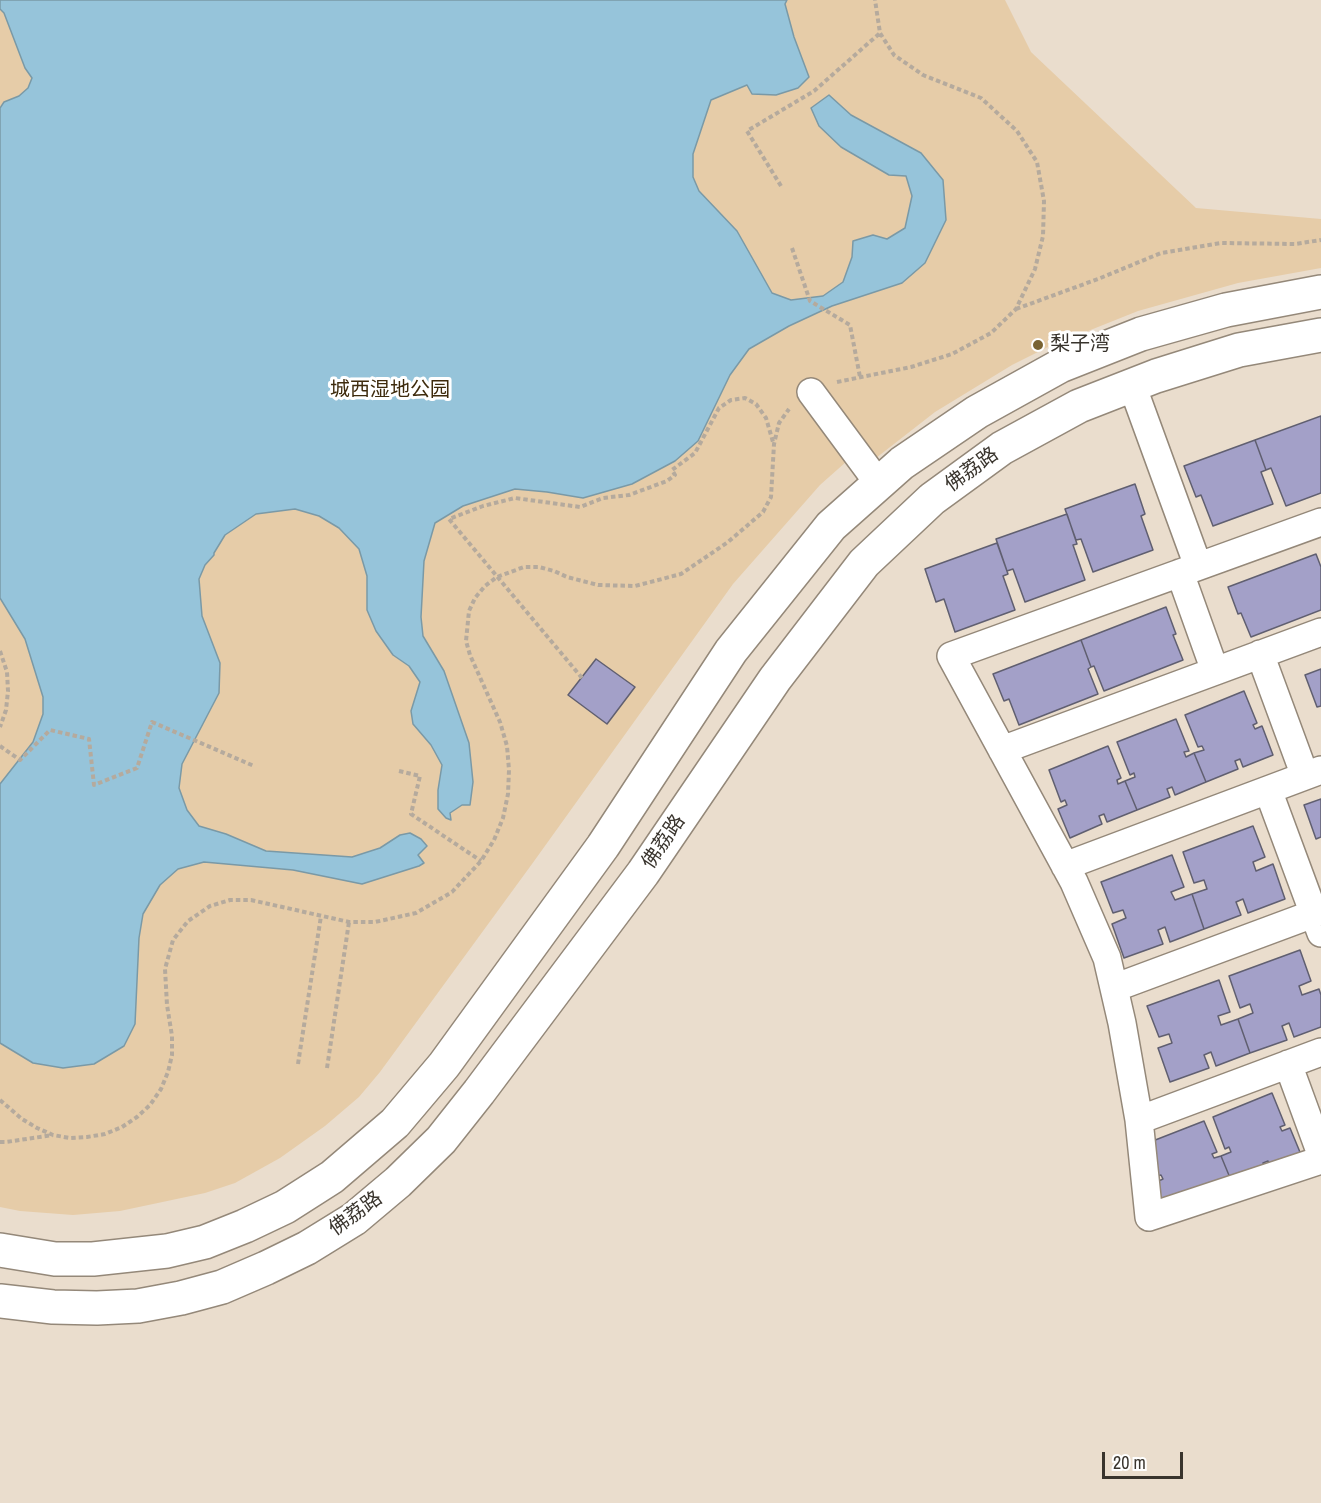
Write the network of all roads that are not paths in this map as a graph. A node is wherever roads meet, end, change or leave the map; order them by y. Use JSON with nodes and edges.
{"nodes":[{"id":1,"x":1321,"y":292,"type":"edge"},
{"id":2,"x":1321,"y":335,"type":"edge"},
{"id":3,"x":1132,"y":385,"type":"junction"},
{"id":4,"x":811,"y":392,"type":"road end"},
{"id":5,"x":879,"y":484,"type":"junction"},
{"id":6,"x":1321,"y":522,"type":"edge"},
{"id":7,"x":1189,"y":570,"type":"junction"},
{"id":8,"x":1321,"y":632,"type":"edge"},
{"id":9,"x":1260,"y":654,"type":"junction"},
{"id":10,"x":1215,"y":671,"type":"junction"},
{"id":11,"x":1002,"y":750,"type":"junction"},
{"id":12,"x":1313,"y":773,"type":"edge"},
{"id":13,"x":1268,"y":790,"type":"junction"},
{"id":14,"x":1065,"y":866,"type":"junction"},
{"id":15,"x":1319,"y":919,"type":"edge"},
{"id":16,"x":1114,"y":988,"type":"junction"},
{"id":17,"x":1321,"y":1052,"type":"edge"},
{"id":18,"x":1288,"y":1064,"type":"junction"},
{"id":19,"x":1139,"y":1120,"type":"junction"},
{"id":20,"x":1321,"y":1154,"type":"edge"},
{"id":21,"x":1321,"y":1160,"type":"edge"},
{"id":22,"x":0,"y":1250,"type":"edge"},
{"id":23,"x":0,"y":1301,"type":"edge"}],
"edges":[{"from":1,"to":5,"type":"main road"},
{"from":2,"to":3,"type":"main road","name":"佛荔路"},
{"from":3,"to":7,"type":"lane"},
{"from":3,"to":23,"type":"main road","name":"佛荔路"},
{"from":4,"to":5,"type":"lane"},
{"from":5,"to":22,"type":"main road"},
{"from":6,"to":7,"type":"lane"},
{"from":7,"to":10,"type":"lane"},
{"from":7,"to":11,"type":"lane"},
{"from":8,"to":9,"type":"lane"},
{"from":9,"to":10,"type":"lane"},
{"from":9,"to":12,"type":"lane"},
{"from":10,"to":11,"type":"lane"},
{"from":11,"to":14,"type":"lane"},
{"from":12,"to":13,"type":"lane"},
{"from":13,"to":14,"type":"lane"},
{"from":13,"to":15,"type":"lane"},
{"from":14,"to":16,"type":"lane"},
{"from":15,"to":16,"type":"lane"},
{"from":16,"to":19,"type":"lane"},
{"from":17,"to":18,"type":"lane"},
{"from":18,"to":19,"type":"lane"},
{"from":18,"to":20,"type":"lane"},
{"from":19,"to":21,"type":"lane"}]}
